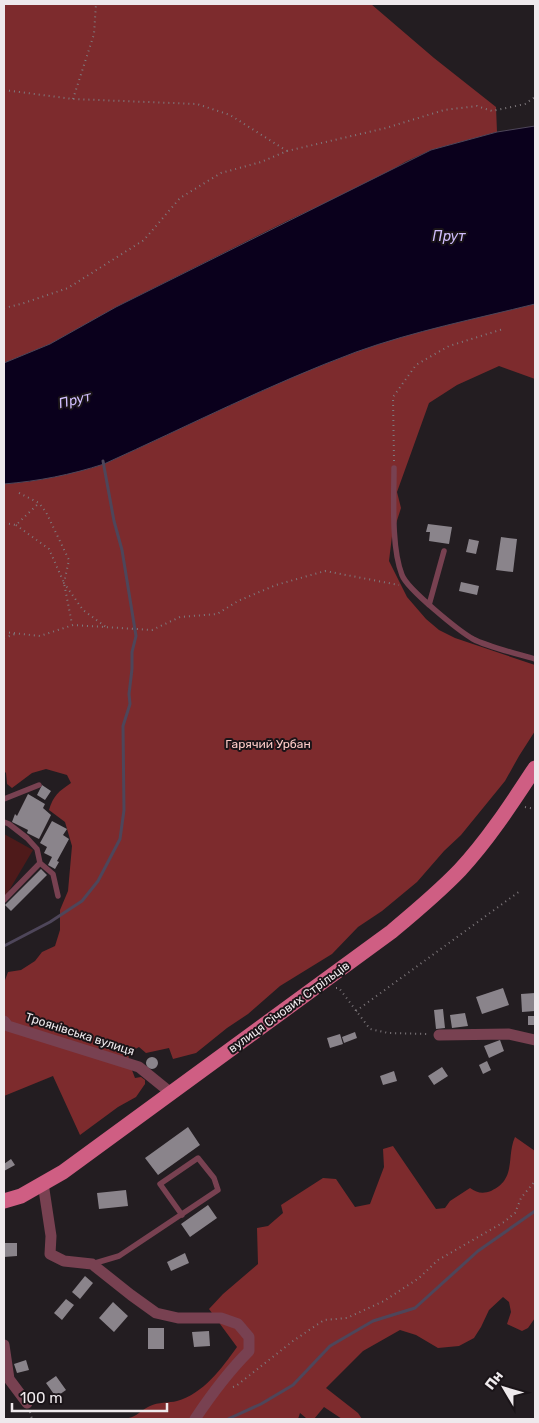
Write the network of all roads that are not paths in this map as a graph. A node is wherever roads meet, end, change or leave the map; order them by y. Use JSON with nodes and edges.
{"nodes":[{"id":1,"x":394,"y":468,"type":"road end"},
{"id":2,"x":444,"y":551,"type":"dead end"},
{"id":3,"x":429,"y":605,"type":"junction"},
{"id":4,"x":535,"y":659,"type":"edge"},
{"id":5,"x":535,"y":768,"type":"edge"},
{"id":6,"x":38,"y":785,"type":"dead end"},
{"id":7,"x":4,"y":799,"type":"edge"},
{"id":8,"x":4,"y":822,"type":"edge"},
{"id":9,"x":40,"y":863,"type":"junction"},
{"id":10,"x":58,"y":896,"type":"dead end"},
{"id":11,"x":4,"y":900,"type":"edge"},
{"id":12,"x":4,"y":1021,"type":"edge"},
{"id":13,"x":439,"y":1035,"type":"road end"},
{"id":14,"x":535,"y":1040,"type":"edge"},
{"id":15,"x":171,"y":1093,"type":"junction"},
{"id":16,"x":43,"y":1183,"type":"junction"},
{"id":17,"x":4,"y":1202,"type":"edge"},
{"id":18,"x":182,"y":1215,"type":"junction"},
{"id":19,"x":92,"y":1264,"type":"junction"},
{"id":20,"x":4,"y":1345,"type":"edge"},
{"id":21,"x":27,"y":1403,"type":"dead end"},
{"id":22,"x":195,"y":1419,"type":"edge"}],
"edges":[{"from":1,"to":3,"type":"lane"},
{"from":2,"to":3,"type":"lane"},
{"from":3,"to":4,"type":"lane"},
{"from":5,"to":15,"type":"main road","name":"вулиця Січових Стрільців"},
{"from":6,"to":7,"type":"lane"},
{"from":8,"to":9,"type":"lane"},
{"from":9,"to":10,"type":"lane"},
{"from":9,"to":11,"type":"lane"},
{"from":12,"to":15,"type":"street","name":"Троянівська вулиця"},
{"from":13,"to":14,"type":"street"},
{"from":15,"to":16,"type":"main road","name":"вулиця Січових Стрільців"},
{"from":16,"to":17,"type":"main road","name":"вулиця Січових Стрільців"},
{"from":16,"to":19,"type":"street"},
{"from":18,"to":18,"type":"lane"},
{"from":18,"to":19,"type":"lane"},
{"from":19,"to":22,"type":"street"},
{"from":20,"to":21,"type":"street"}]}
